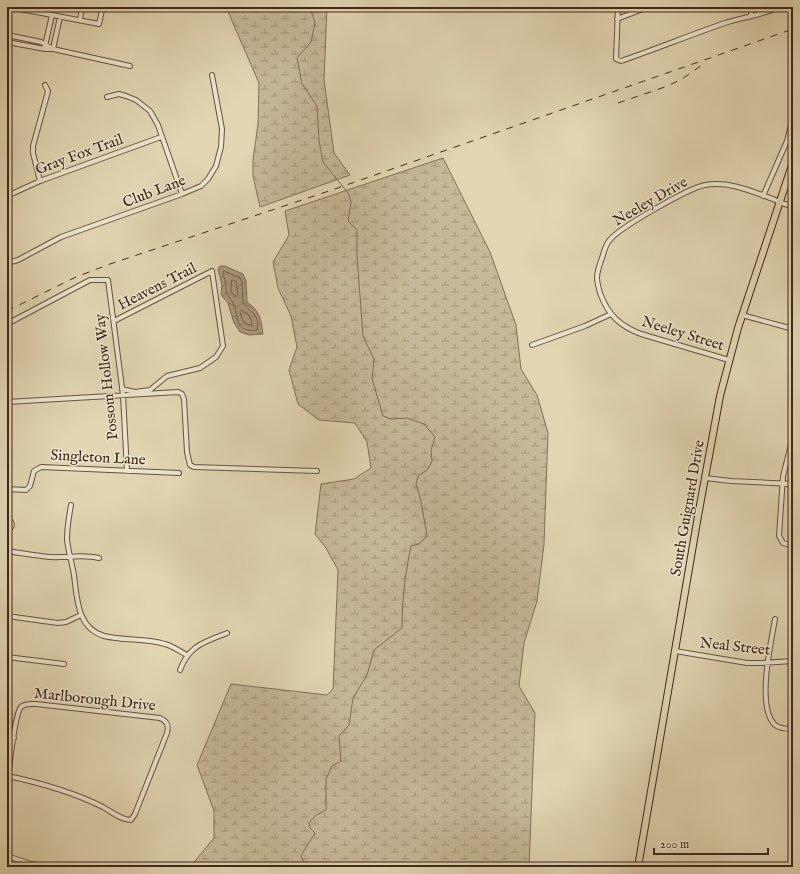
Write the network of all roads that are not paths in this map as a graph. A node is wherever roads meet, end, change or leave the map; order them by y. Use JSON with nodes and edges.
{"nodes":[{"id":1,"x":18,"y":7,"type":"edge"},
{"id":2,"x":82,"y":7,"type":"edge"},
{"id":3,"x":96,"y":7,"type":"edge"},
{"id":4,"x":618,"y":7,"type":"edge"},
{"id":5,"x":648,"y":7,"type":"edge"},
{"id":6,"x":752,"y":7,"type":"edge"},
{"id":7,"x":778,"y":7,"type":"edge"},
{"id":8,"x":35,"y":9,"type":"edge"},
{"id":9,"x":52,"y":15,"type":"junction"},
{"id":10,"x":751,"y":16,"type":"junction"},
{"id":11,"x":60,"y":17,"type":"junction"},
{"id":12,"x":617,"y":19,"type":"junction"},
{"id":13,"x":80,"y":20,"type":"junction"},
{"id":14,"x":7,"y":35,"type":"edge"},
{"id":15,"x":7,"y":42,"type":"edge"},
{"id":16,"x":45,"y":47,"type":"junction"},
{"id":17,"x":53,"y":49,"type":"junction"},
{"id":18,"x":130,"y":66,"type":"dead end"},
{"id":19,"x":212,"y":75,"type":"dead end"},
{"id":20,"x":45,"y":85,"type":"dead end"},
{"id":21,"x":107,"y":97,"type":"dead end"},
{"id":22,"x":793,"y":117,"type":"edge"},
{"id":23,"x":161,"y":137,"type":"junction"},
{"id":24,"x":793,"y":162,"type":"edge"},
{"id":25,"x":40,"y":181,"type":"junction"},
{"id":26,"x":182,"y":194,"type":"junction"},
{"id":27,"x":7,"y":196,"type":"edge"},
{"id":28,"x":763,"y":196,"type":"junction"},
{"id":29,"x":780,"y":202,"type":"junction"},
{"id":30,"x":793,"y":206,"type":"edge"},
{"id":31,"x":7,"y":263,"type":"edge"},
{"id":32,"x":611,"y":314,"type":"junction"},
{"id":33,"x":742,"y":315,"type":"junction"},
{"id":34,"x":114,"y":321,"type":"junction"},
{"id":35,"x":7,"y":324,"type":"edge"},
{"id":36,"x":793,"y":329,"type":"edge"},
{"id":37,"x":532,"y":345,"type":"dead end"},
{"id":38,"x":729,"y":360,"type":"junction"},
{"id":39,"x":122,"y":389,"type":"junction"},
{"id":40,"x":123,"y":396,"type":"junction"},
{"id":41,"x":7,"y":402,"type":"edge"},
{"id":42,"x":793,"y":436,"type":"edge"},
{"id":43,"x":127,"y":471,"type":"junction"},
{"id":44,"x":317,"y":471,"type":"dead end"},
{"id":45,"x":179,"y":473,"type":"dead end"},
{"id":46,"x":705,"y":478,"type":"junction"},
{"id":47,"x":783,"y":483,"type":"junction"},
{"id":48,"x":793,"y":484,"type":"edge"},
{"id":49,"x":7,"y":489,"type":"edge"},
{"id":50,"x":71,"y":505,"type":"dead end"},
{"id":51,"x":7,"y":519,"type":"edge"},
{"id":52,"x":7,"y":530,"type":"edge"},
{"id":53,"x":793,"y":546,"type":"edge"},
{"id":54,"x":7,"y":551,"type":"edge"},
{"id":55,"x":70,"y":556,"type":"junction"},
{"id":56,"x":99,"y":558,"type":"dead end"},
{"id":57,"x":81,"y":615,"type":"junction"},
{"id":58,"x":7,"y":616,"type":"edge"},
{"id":59,"x":775,"y":618,"type":"dead end"},
{"id":60,"x":227,"y":633,"type":"dead end"},
{"id":61,"x":675,"y":651,"type":"junction"},
{"id":62,"x":187,"y":655,"type":"junction"},
{"id":63,"x":7,"y":657,"type":"edge"},
{"id":64,"x":793,"y":661,"type":"edge"},
{"id":65,"x":768,"y":663,"type":"junction"},
{"id":66,"x":64,"y":664,"type":"dead end"},
{"id":67,"x":180,"y":670,"type":"dead end"},
{"id":68,"x":793,"y":729,"type":"edge"},
{"id":69,"x":7,"y":737,"type":"edge"},
{"id":70,"x":14,"y":738,"type":"junction"},
{"id":71,"x":8,"y":776,"type":"junction"},
{"id":72,"x":7,"y":786,"type":"edge"},
{"id":73,"x":7,"y":856,"type":"edge"},
{"id":74,"x":40,"y":867,"type":"edge"},
{"id":75,"x":638,"y":867,"type":"edge"}],
"edges":[{"from":1,"to":8,"type":"street"},
{"from":2,"to":13,"type":"street"},
{"from":3,"to":13,"type":"street"},
{"from":4,"to":12,"type":"street"},
{"from":5,"to":12,"type":"street"},
{"from":6,"to":10,"type":"street"},
{"from":7,"to":10,"type":"street"},
{"from":8,"to":9,"type":"street"},
{"from":9,"to":11,"type":"street"},
{"from":9,"to":16,"type":"street"},
{"from":10,"to":12,"type":"street"},
{"from":11,"to":13,"type":"street"},
{"from":11,"to":17,"type":"street"},
{"from":14,"to":16,"type":"street"},
{"from":15,"to":16,"type":"street"},
{"from":16,"to":17,"type":"street"},
{"from":17,"to":18,"type":"street"},
{"from":19,"to":26,"type":"street","name":"Club Lane"},
{"from":20,"to":25,"type":"street"},
{"from":21,"to":23,"type":"street"},
{"from":22,"to":28,"type":"street"},
{"from":23,"to":25,"type":"street","name":"Gray Fox Trail"},
{"from":23,"to":26,"type":"street"},
{"from":24,"to":29,"type":"highway","name":"South Guignard Drive"},
{"from":25,"to":27,"type":"street","name":"Gray Fox Trail"},
{"from":26,"to":31,"type":"street","name":"Club Lane"},
{"from":28,"to":29,"type":"street","name":"Neeley Drive"},
{"from":28,"to":32,"type":"street","name":"Neeley Drive"},
{"from":29,"to":30,"type":"street","name":"Neeley Drive"},
{"from":29,"to":33,"type":"highway","name":"South Guignard Drive"},
{"from":32,"to":37,"type":"street"},
{"from":32,"to":38,"type":"street","name":"Neeley Street"},
{"from":33,"to":36,"type":"street"},
{"from":33,"to":38,"type":"highway","name":"South Guignard Drive"},
{"from":34,"to":35,"type":"street","name":"Possom Hollow Way"},
{"from":34,"to":39,"type":"street","name":"Possom Hollow Way"},
{"from":34,"to":39,"type":"street","name":"Heavens Trail"},
{"from":38,"to":46,"type":"highway","name":"South Guignard Drive"},
{"from":39,"to":40,"type":"street","name":"Possom Hollow Way"},
{"from":40,"to":41,"type":"street"},
{"from":40,"to":43,"type":"street","name":"Possom Hollow Way"},
{"from":40,"to":44,"type":"street"},
{"from":42,"to":47,"type":"street"},
{"from":43,"to":45,"type":"street","name":"Singleton Lane"},
{"from":43,"to":49,"type":"street","name":"Singleton Lane"},
{"from":46,"to":47,"type":"street"},
{"from":46,"to":61,"type":"highway","name":"South Guignard Drive"},
{"from":47,"to":48,"type":"street"},
{"from":47,"to":53,"type":"street"},
{"from":50,"to":55,"type":"street"},
{"from":51,"to":52,"type":"street"},
{"from":54,"to":55,"type":"street"},
{"from":55,"to":56,"type":"street"},
{"from":55,"to":57,"type":"street"},
{"from":57,"to":58,"type":"street"},
{"from":57,"to":62,"type":"street"},
{"from":59,"to":65,"type":"street"},
{"from":60,"to":62,"type":"street"},
{"from":61,"to":65,"type":"street","name":"Neal Street"},
{"from":61,"to":75,"type":"highway","name":"South Guignard Drive"},
{"from":62,"to":67,"type":"street"},
{"from":63,"to":66,"type":"street"},
{"from":64,"to":65,"type":"street","name":"Neal Street"},
{"from":65,"to":68,"type":"street"},
{"from":69,"to":70,"type":"street"},
{"from":70,"to":71,"type":"street","name":"Marlborough Drive"},
{"from":70,"to":71,"type":"street","name":"Marlborough Drive"},
{"from":71,"to":72,"type":"street","name":"Marlborough Drive"},
{"from":73,"to":74,"type":"street"}]}
